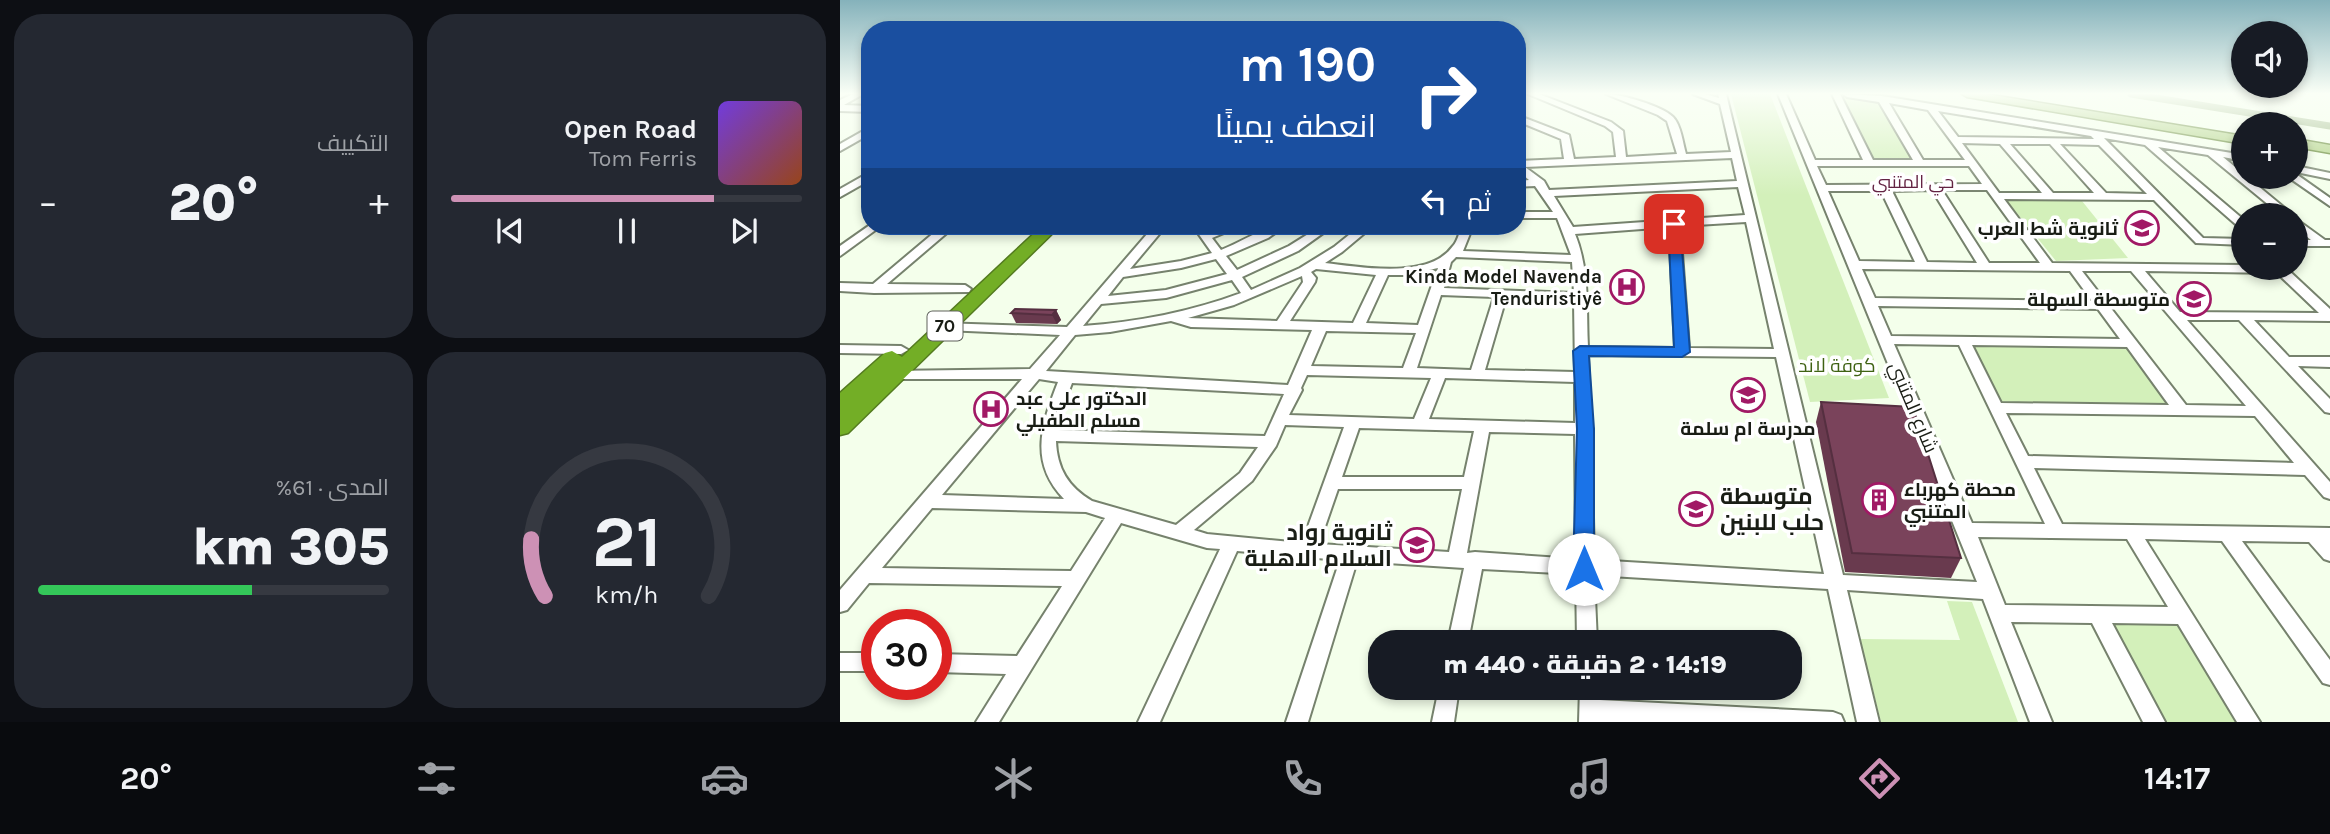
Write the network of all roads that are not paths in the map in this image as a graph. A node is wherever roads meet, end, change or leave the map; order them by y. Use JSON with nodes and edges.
{"nodes":[{"id":1,"x":1542,"y":128,"type":"edge"},
{"id":2,"x":1613,"y":128,"type":"edge"},
{"id":3,"x":1673,"y":128,"type":"edge"},
{"id":4,"x":1730,"y":128,"type":"edge"},
{"id":5,"x":1797,"y":128,"type":"edge"},
{"id":6,"x":1853,"y":128,"type":"edge"},
{"id":7,"x":1896,"y":128,"type":"edge"},
{"id":8,"x":1945,"y":128,"type":"edge"},
{"id":9,"x":2043,"y":128,"type":"edge"},
{"id":10,"x":2123,"y":128,"type":"edge"},
{"id":11,"x":2180,"y":128,"type":"edge"},
{"id":12,"x":2205,"y":128,"type":"edge"},
{"id":13,"x":2231,"y":131,"type":"edge"},
{"id":14,"x":861,"y":135,"type":"edge"},
{"id":15,"x":2231,"y":137,"type":"edge"},
{"id":16,"x":2098,"y":138,"type":"junction"},
{"id":17,"x":2121,"y":138,"type":"junction"},
{"id":18,"x":1954,"y":140,"type":"junction"},
{"id":19,"x":2003,"y":141,"type":"junction"},
{"id":20,"x":2053,"y":142,"type":"junction"},
{"id":21,"x":2148,"y":143,"type":"junction"},
{"id":22,"x":2308,"y":145,"type":"edge"},
{"id":23,"x":840,"y":148,"type":"edge"},
{"id":24,"x":2330,"y":149,"type":"edge"},
{"id":25,"x":2308,"y":151,"type":"edge"},
{"id":26,"x":2211,"y":153,"type":"junction"},
{"id":27,"x":1736,"y":155,"type":"junction"},
{"id":28,"x":1682,"y":156,"type":"junction"},
{"id":29,"x":2231,"y":156,"type":"edge"},
{"id":30,"x":2330,"y":156,"type":"edge"},
{"id":31,"x":1621,"y":158,"type":"junction"},
{"id":32,"x":1569,"y":160,"type":"junction"},
{"id":33,"x":1919,"y":162,"type":"junction"},
{"id":34,"x":1526,"y":163,"type":"edge"},
{"id":35,"x":1812,"y":163,"type":"junction"},
{"id":36,"x":1870,"y":163,"type":"junction"},
{"id":37,"x":1970,"y":163,"type":"junction"},
{"id":38,"x":2308,"y":171,"type":"edge"},
{"id":39,"x":1526,"y":172,"type":"edge"},
{"id":40,"x":2330,"y":176,"type":"edge"},
{"id":41,"x":1743,"y":184,"type":"junction"},
{"id":42,"x":1526,"y":185,"type":"edge"},
{"id":43,"x":1884,"y":186,"type":"junction"},
{"id":44,"x":1935,"y":187,"type":"junction"},
{"id":45,"x":2308,"y":187,"type":"edge"},
{"id":46,"x":1544,"y":188,"type":"junction"},
{"id":47,"x":1821,"y":188,"type":"junction"},
{"id":48,"x":1993,"y":191,"type":"junction"},
{"id":49,"x":2050,"y":196,"type":"junction"},
{"id":50,"x":2104,"y":197,"type":"junction"},
{"id":51,"x":2156,"y":197,"type":"junction"},
{"id":52,"x":2273,"y":203,"type":"edge"},
{"id":53,"x":2330,"y":203,"type":"edge"},
{"id":54,"x":1526,"y":215,"type":"edge"},
{"id":55,"x":1560,"y":215,"type":"junction"},
{"id":56,"x":2231,"y":215,"type":"edge"},
{"id":57,"x":1752,"y":218,"type":"junction"},
{"id":58,"x":1674,"y":224,"type":"junction"},
{"id":59,"x":2308,"y":230,"type":"edge"},
{"id":60,"x":1568,"y":231,"type":"junction"},
{"id":61,"x":863,"y":235,"type":"edge"},
{"id":62,"x":938,"y":235,"type":"edge"},
{"id":63,"x":1025,"y":235,"type":"edge"},
{"id":64,"x":1042,"y":235,"type":"edge"},
{"id":65,"x":1152,"y":235,"type":"edge"},
{"id":66,"x":1205,"y":235,"type":"edge"},
{"id":67,"x":1260,"y":235,"type":"edge"},
{"id":68,"x":1316,"y":235,"type":"edge"},
{"id":69,"x":1358,"y":235,"type":"edge"},
{"id":70,"x":1466,"y":235,"type":"edge"},
{"id":71,"x":2231,"y":242,"type":"edge"},
{"id":72,"x":2308,"y":243,"type":"edge"},
{"id":73,"x":2326,"y":243,"type":"edge"},
{"id":74,"x":840,"y":252,"type":"edge"},
{"id":75,"x":1219,"y":254,"type":"junction"},
{"id":76,"x":1458,"y":254,"type":"junction"},
{"id":77,"x":1578,"y":259,"type":"junction"},
{"id":78,"x":1446,"y":263,"type":"junction"},
{"id":79,"x":1923,"y":264,"type":"junction"},
{"id":80,"x":1853,"y":265,"type":"junction"},
{"id":81,"x":1985,"y":266,"type":"junction"},
{"id":82,"x":2049,"y":267,"type":"junction"},
{"id":83,"x":2073,"y":267,"type":"junction"},
{"id":84,"x":1310,"y":268,"type":"junction"},
{"id":85,"x":2135,"y":268,"type":"junction"},
{"id":86,"x":2231,"y":268,"type":"edge"},
{"id":87,"x":1384,"y":271,"type":"junction"},
{"id":88,"x":1119,"y":274,"type":"junction"},
{"id":89,"x":1234,"y":275,"type":"junction"},
{"id":90,"x":2292,"y":280,"type":"edge"},
{"id":91,"x":840,"y":287,"type":"edge"},
{"id":92,"x":874,"y":289,"type":"junction"},
{"id":93,"x":965,"y":289,"type":"junction"},
{"id":94,"x":1437,"y":291,"type":"junction"},
{"id":95,"x":1248,"y":294,"type":"junction"},
{"id":96,"x":1501,"y":294,"type":"junction"},
{"id":97,"x":1580,"y":297,"type":"junction"},
{"id":98,"x":1096,"y":301,"type":"junction"},
{"id":99,"x":1870,"y":302,"type":"junction"},
{"id":100,"x":2101,"y":305,"type":"junction"},
{"id":101,"x":2177,"y":316,"type":"junction"},
{"id":102,"x":2330,"y":316,"type":"edge"},
{"id":103,"x":2243,"y":317,"type":"junction"},
{"id":104,"x":1173,"y":318,"type":"junction"},
{"id":105,"x":1281,"y":325,"type":"junction"},
{"id":106,"x":945,"y":326,"type":"junction"},
{"id":107,"x":1321,"y":326,"type":"junction"},
{"id":108,"x":1359,"y":327,"type":"junction"},
{"id":109,"x":1424,"y":329,"type":"junction"},
{"id":110,"x":1071,"y":331,"type":"junction"},
{"id":111,"x":1886,"y":340,"type":"junction"},
{"id":112,"x":1964,"y":342,"type":"junction"},
{"id":113,"x":2131,"y":343,"type":"junction"},
{"id":114,"x":840,"y":349,"type":"edge"},
{"id":115,"x":901,"y":350,"type":"junction"},
{"id":116,"x":1580,"y":351,"type":"junction"},
{"id":117,"x":1682,"y":352,"type":"junction"},
{"id":118,"x":1784,"y":353,"type":"junction"},
{"id":119,"x":2285,"y":360,"type":"junction"},
{"id":120,"x":2330,"y":362,"type":"edge"},
{"id":121,"x":1302,"y":370,"type":"junction"},
{"id":122,"x":1409,"y":373,"type":"junction"},
{"id":123,"x":1440,"y":373,"type":"junction"},
{"id":124,"x":895,"y":374,"type":"junction"},
{"id":125,"x":1034,"y":374,"type":"junction"},
{"id":126,"x":1477,"y":374,"type":"junction"},
{"id":127,"x":1582,"y":377,"type":"junction"},
{"id":128,"x":1067,"y":378,"type":"junction"},
{"id":129,"x":1295,"y":390,"type":"junction"},
{"id":130,"x":840,"y":406,"type":"edge"},
{"id":131,"x":1997,"y":408,"type":"junction"},
{"id":132,"x":2330,"y":408,"type":"edge"},
{"id":133,"x":2182,"y":411,"type":"junction"},
{"id":134,"x":2259,"y":411,"type":"junction"},
{"id":135,"x":1281,"y":420,"type":"junction"},
{"id":136,"x":1353,"y":422,"type":"junction"},
{"id":137,"x":1419,"y":425,"type":"junction"},
{"id":138,"x":840,"y":427,"type":"edge"},
{"id":139,"x":1482,"y":427,"type":"junction"},
{"id":140,"x":1585,"y":429,"type":"junction"},
{"id":141,"x":1050,"y":435,"type":"junction"},
{"id":142,"x":1270,"y":442,"type":"junction"},
{"id":143,"x":2023,"y":462,"type":"junction"},
{"id":144,"x":2309,"y":469,"type":"junction"},
{"id":145,"x":1332,"y":482,"type":"junction"},
{"id":146,"x":1472,"y":483,"type":"junction"},
{"id":147,"x":2330,"y":494,"type":"edge"},
{"id":148,"x":927,"y":501,"type":"junction"},
{"id":149,"x":1087,"y":506,"type":"junction"},
{"id":150,"x":1117,"y":514,"type":"junction"},
{"id":151,"x":1966,"y":530,"type":"junction"},
{"id":152,"x":2057,"y":532,"type":"junction"},
{"id":153,"x":1178,"y":533,"type":"junction"},
{"id":154,"x":2132,"y":533,"type":"junction"},
{"id":155,"x":2227,"y":534,"type":"junction"},
{"id":156,"x":2322,"y":535,"type":"edge"},
{"id":157,"x":1230,"y":545,"type":"junction"},
{"id":158,"x":1308,"y":551,"type":"junction"},
{"id":159,"x":1351,"y":552,"type":"junction"},
{"id":160,"x":2330,"y":554,"type":"edge"},
{"id":161,"x":1466,"y":559,"type":"junction"},
{"id":162,"x":1584,"y":569,"type":"junction"},
{"id":163,"x":864,"y":575,"type":"junction"},
{"id":164,"x":1076,"y":579,"type":"junction"},
{"id":165,"x":1835,"y":583,"type":"junction"},
{"id":166,"x":1988,"y":591,"type":"junction"},
{"id":167,"x":840,"y":604,"type":"edge"},
{"id":168,"x":1997,"y":613,"type":"junction"},
{"id":169,"x":2098,"y":615,"type":"junction"},
{"id":170,"x":2183,"y":616,"type":"junction"},
{"id":171,"x":1459,"y":630,"type":"edge"},
{"id":172,"x":1587,"y":630,"type":"edge"},
{"id":173,"x":840,"y":662,"type":"edge"},
{"id":174,"x":861,"y":662,"type":"edge"},
{"id":175,"x":952,"y":663,"type":"edge"},
{"id":176,"x":1022,"y":665,"type":"junction"},
{"id":177,"x":2330,"y":676,"type":"edge"},
{"id":178,"x":1447,"y":700,"type":"edge"},
{"id":179,"x":1590,"y":716,"type":"edge"},
{"id":180,"x":1721,"y":719,"type":"edge"},
{"id":181,"x":987,"y":722,"type":"edge"},
{"id":182,"x":1149,"y":722,"type":"edge"},
{"id":183,"x":1297,"y":722,"type":"edge"},
{"id":184,"x":1443,"y":722,"type":"edge"},
{"id":185,"x":1833,"y":722,"type":"edge"},
{"id":186,"x":1868,"y":722,"type":"edge"},
{"id":187,"x":2040,"y":722,"type":"edge"},
{"id":188,"x":2154,"y":722,"type":"edge"},
{"id":189,"x":2249,"y":722,"type":"edge"}],
"edges":[{"from":1,"to":32,"type":"street"},
{"from":2,"to":31,"type":"street"},
{"from":3,"to":28,"type":"street"},
{"from":4,"to":27,"type":"street"},
{"from":5,"to":35,"type":"street","name":"شارع المتنبي"},
{"from":6,"to":36,"type":"street"},
{"from":7,"to":33,"type":"street"},
{"from":8,"to":18,"type":"street"},
{"from":9,"to":16,"type":"street"},
{"from":10,"to":17,"type":"street"},
{"from":11,"to":15,"type":"main road"},
{"from":12,"to":13,"type":"main road"},
{"from":14,"to":23,"type":"street"},
{"from":16,"to":17,"type":"street"},
{"from":16,"to":20,"type":"street"},
{"from":16,"to":51,"type":"street"},
{"from":17,"to":21,"type":"street"},
{"from":18,"to":19,"type":"street"},
{"from":18,"to":37,"type":"street"},
{"from":19,"to":20,"type":"street"},
{"from":19,"to":49,"type":"street"},
{"from":20,"to":50,"type":"street"},
{"from":21,"to":26,"type":"street"},
{"from":21,"to":56,"type":"street"},
{"from":22,"to":24,"type":"main road"},
{"from":25,"to":30,"type":"main road"},
{"from":26,"to":29,"type":"street"},
{"from":26,"to":52,"type":"street"},
{"from":27,"to":28,"type":"street"},
{"from":27,"to":41,"type":"street"},
{"from":28,"to":31,"type":"street"},
{"from":31,"to":32,"type":"street"},
{"from":32,"to":34,"type":"street"},
{"from":33,"to":36,"type":"street"},
{"from":33,"to":37,"type":"street"},
{"from":35,"to":36,"type":"street"},
{"from":35,"to":47,"type":"street","name":"شارع المتنبي"},
{"from":37,"to":48,"type":"street"},
{"from":38,"to":40,"type":"street"},
{"from":39,"to":46,"type":"street"},
{"from":41,"to":46,"type":"street"},
{"from":41,"to":57,"type":"street"},
{"from":42,"to":46,"type":"street"},
{"from":43,"to":44,"type":"street"},
{"from":43,"to":47,"type":"street"},
{"from":43,"to":79,"type":"street"},
{"from":44,"to":48,"type":"street"},
{"from":44,"to":81,"type":"street"},
{"from":45,"to":53,"type":"street"},
{"from":46,"to":55,"type":"street"},
{"from":47,"to":80,"type":"street","name":"شارع المتنبي"},
{"from":48,"to":49,"type":"street"},
{"from":48,"to":82,"type":"street"},
{"from":49,"to":50,"type":"street"},
{"from":50,"to":51,"type":"street"},
{"from":51,"to":71,"type":"street"},
{"from":54,"to":55,"type":"street"},
{"from":55,"to":60,"type":"street"},
{"from":57,"to":58,"type":"street"},
{"from":57,"to":118,"type":"street"},
{"from":58,"to":60,"type":"street"},
{"from":58,"to":117,"type":"street"},
{"from":59,"to":73,"type":"street"},
{"from":60,"to":77,"type":"street"},
{"from":61,"to":74,"type":"street"},
{"from":62,"to":92,"type":"street"},
{"from":63,"to":93,"type":"highway","number":"70"},
{"from":64,"to":106,"type":"highway","number":"70"},
{"from":65,"to":88,"type":"street"},
{"from":66,"to":75,"type":"street"},
{"from":67,"to":75,"type":"street"},
{"from":68,"to":89,"type":"street"},
{"from":69,"to":84,"type":"street"},
{"from":70,"to":76,"type":"street"},
{"from":72,"to":73,"type":"street"},
{"from":75,"to":88,"type":"street"},
{"from":75,"to":89,"type":"street"},
{"from":76,"to":77,"type":"street"},
{"from":76,"to":78,"type":"street"},
{"from":77,"to":97,"type":"street"},
{"from":78,"to":87,"type":"street"},
{"from":78,"to":94,"type":"street"},
{"from":79,"to":80,"type":"street"},
{"from":79,"to":81,"type":"street"},
{"from":80,"to":99,"type":"street","name":"شارع المتنبي"},
{"from":81,"to":82,"type":"street"},
{"from":82,"to":83,"type":"street"},
{"from":83,"to":85,"type":"street"},
{"from":83,"to":100,"type":"street"},
{"from":84,"to":87,"type":"street"},
{"from":84,"to":95,"type":"street"},
{"from":84,"to":105,"type":"street"},
{"from":85,"to":86,"type":"street"},
{"from":85,"to":101,"type":"street"},
{"from":87,"to":108,"type":"street"},
{"from":88,"to":98,"type":"street"},
{"from":89,"to":95,"type":"street"},
{"from":89,"to":98,"type":"street"},
{"from":90,"to":102,"type":"street"},
{"from":91,"to":92,"type":"street"},
{"from":92,"to":93,"type":"street"},
{"from":93,"to":115,"type":"highway","number":"70"},
{"from":94,"to":96,"type":"street"},
{"from":94,"to":109,"type":"street"},
{"from":95,"to":104,"type":"street"},
{"from":96,"to":97,"type":"street"},
{"from":96,"to":126,"type":"street"},
{"from":97,"to":116,"type":"street"},
{"from":98,"to":110,"type":"street"},
{"from":99,"to":100,"type":"street"},
{"from":99,"to":111,"type":"street","name":"شارع المتنبي"},
{"from":100,"to":113,"type":"street"},
{"from":101,"to":103,"type":"street"},
{"from":101,"to":134,"type":"street"},
{"from":102,"to":103,"type":"street"},
{"from":103,"to":119,"type":"street"},
{"from":104,"to":105,"type":"street"},
{"from":104,"to":110,"type":"street"},
{"from":105,"to":107,"type":"street"},
{"from":106,"to":110,"type":"street"},
{"from":106,"to":124,"type":"highway","number":"70"},
{"from":107,"to":108,"type":"street"},
{"from":107,"to":121,"type":"street"},
{"from":108,"to":109,"type":"street"},
{"from":109,"to":122,"type":"street"},
{"from":110,"to":125,"type":"street"},
{"from":111,"to":112,"type":"street"},
{"from":111,"to":151,"type":"street","name":"شارع المتنبي"},
{"from":112,"to":113,"type":"street"},
{"from":112,"to":131,"type":"street"},
{"from":113,"to":133,"type":"street"},
{"from":114,"to":115,"type":"street"},
{"from":115,"to":130,"type":"highway","number":"70"},
{"from":116,"to":117,"type":"street"},
{"from":116,"to":127,"type":"street"},
{"from":117,"to":118,"type":"street"},
{"from":118,"to":165,"type":"street"},
{"from":119,"to":120,"type":"street"},
{"from":119,"to":132,"type":"street"},
{"from":121,"to":122,"type":"street"},
{"from":121,"to":129,"type":"street"},
{"from":122,"to":123,"type":"street"},
{"from":123,"to":126,"type":"street"},
{"from":123,"to":137,"type":"street"},
{"from":124,"to":125,"type":"street"},
{"from":124,"to":138,"type":"highway","number":"70"},
{"from":125,"to":128,"type":"street"},
{"from":125,"to":148,"type":"street"},
{"from":126,"to":127,"type":"street"},
{"from":127,"to":140,"type":"street"},
{"from":128,"to":129,"type":"street"},
{"from":128,"to":141,"type":"street"},
{"from":129,"to":135,"type":"street"},
{"from":131,"to":133,"type":"street"},
{"from":131,"to":143,"type":"street"},
{"from":133,"to":134,"type":"street"},
{"from":134,"to":144,"type":"street"},
{"from":135,"to":136,"type":"street"},
{"from":135,"to":142,"type":"street"},
{"from":136,"to":137,"type":"street"},
{"from":136,"to":145,"type":"street"},
{"from":137,"to":139,"type":"street"},
{"from":139,"to":140,"type":"street"},
{"from":139,"to":146,"type":"street"},
{"from":140,"to":162,"type":"street"},
{"from":141,"to":142,"type":"street"},
{"from":141,"to":149,"type":"street"},
{"from":142,"to":153,"type":"street"},
{"from":143,"to":144,"type":"street"},
{"from":143,"to":152,"type":"street"},
{"from":144,"to":147,"type":"street"},
{"from":145,"to":146,"type":"street"},
{"from":145,"to":158,"type":"street"},
{"from":146,"to":161,"type":"street"},
{"from":148,"to":149,"type":"street"},
{"from":148,"to":163,"type":"street"},
{"from":149,"to":150,"type":"street"},
{"from":150,"to":153,"type":"street"},
{"from":150,"to":164,"type":"street"},
{"from":151,"to":152,"type":"street"},
{"from":151,"to":166,"type":"street","name":"شارع المتنبي"},
{"from":152,"to":154,"type":"street"},
{"from":153,"to":157,"type":"street"},
{"from":154,"to":155,"type":"street"},
{"from":154,"to":170,"type":"street"},
{"from":155,"to":156,"type":"street"},
{"from":155,"to":177,"type":"street"},
{"from":156,"to":160,"type":"street"},
{"from":157,"to":158,"type":"street"},
{"from":157,"to":182,"type":"street"},
{"from":158,"to":159,"type":"street"},
{"from":159,"to":161,"type":"street"},
{"from":159,"to":183,"type":"street"},
{"from":161,"to":162,"type":"street"},
{"from":161,"to":171,"type":"street"},
{"from":162,"to":165,"type":"street"},
{"from":162,"to":172,"type":"street"},
{"from":163,"to":164,"type":"street"},
{"from":163,"to":167,"type":"street"},
{"from":164,"to":176,"type":"street"},
{"from":165,"to":166,"type":"street"},
{"from":165,"to":186,"type":"street"},
{"from":166,"to":168,"type":"street","name":"شارع المتنبي"},
{"from":168,"to":169,"type":"street"},
{"from":168,"to":187,"type":"street","name":"شارع المتنبي"},
{"from":169,"to":170,"type":"street"},
{"from":169,"to":188,"type":"street"},
{"from":170,"to":189,"type":"street"},
{"from":173,"to":174,"type":"street"},
{"from":175,"to":176,"type":"street"},
{"from":176,"to":181,"type":"street"},
{"from":178,"to":184,"type":"street"},
{"from":179,"to":180,"type":"street"},
{"from":180,"to":185,"type":"street"}]}
